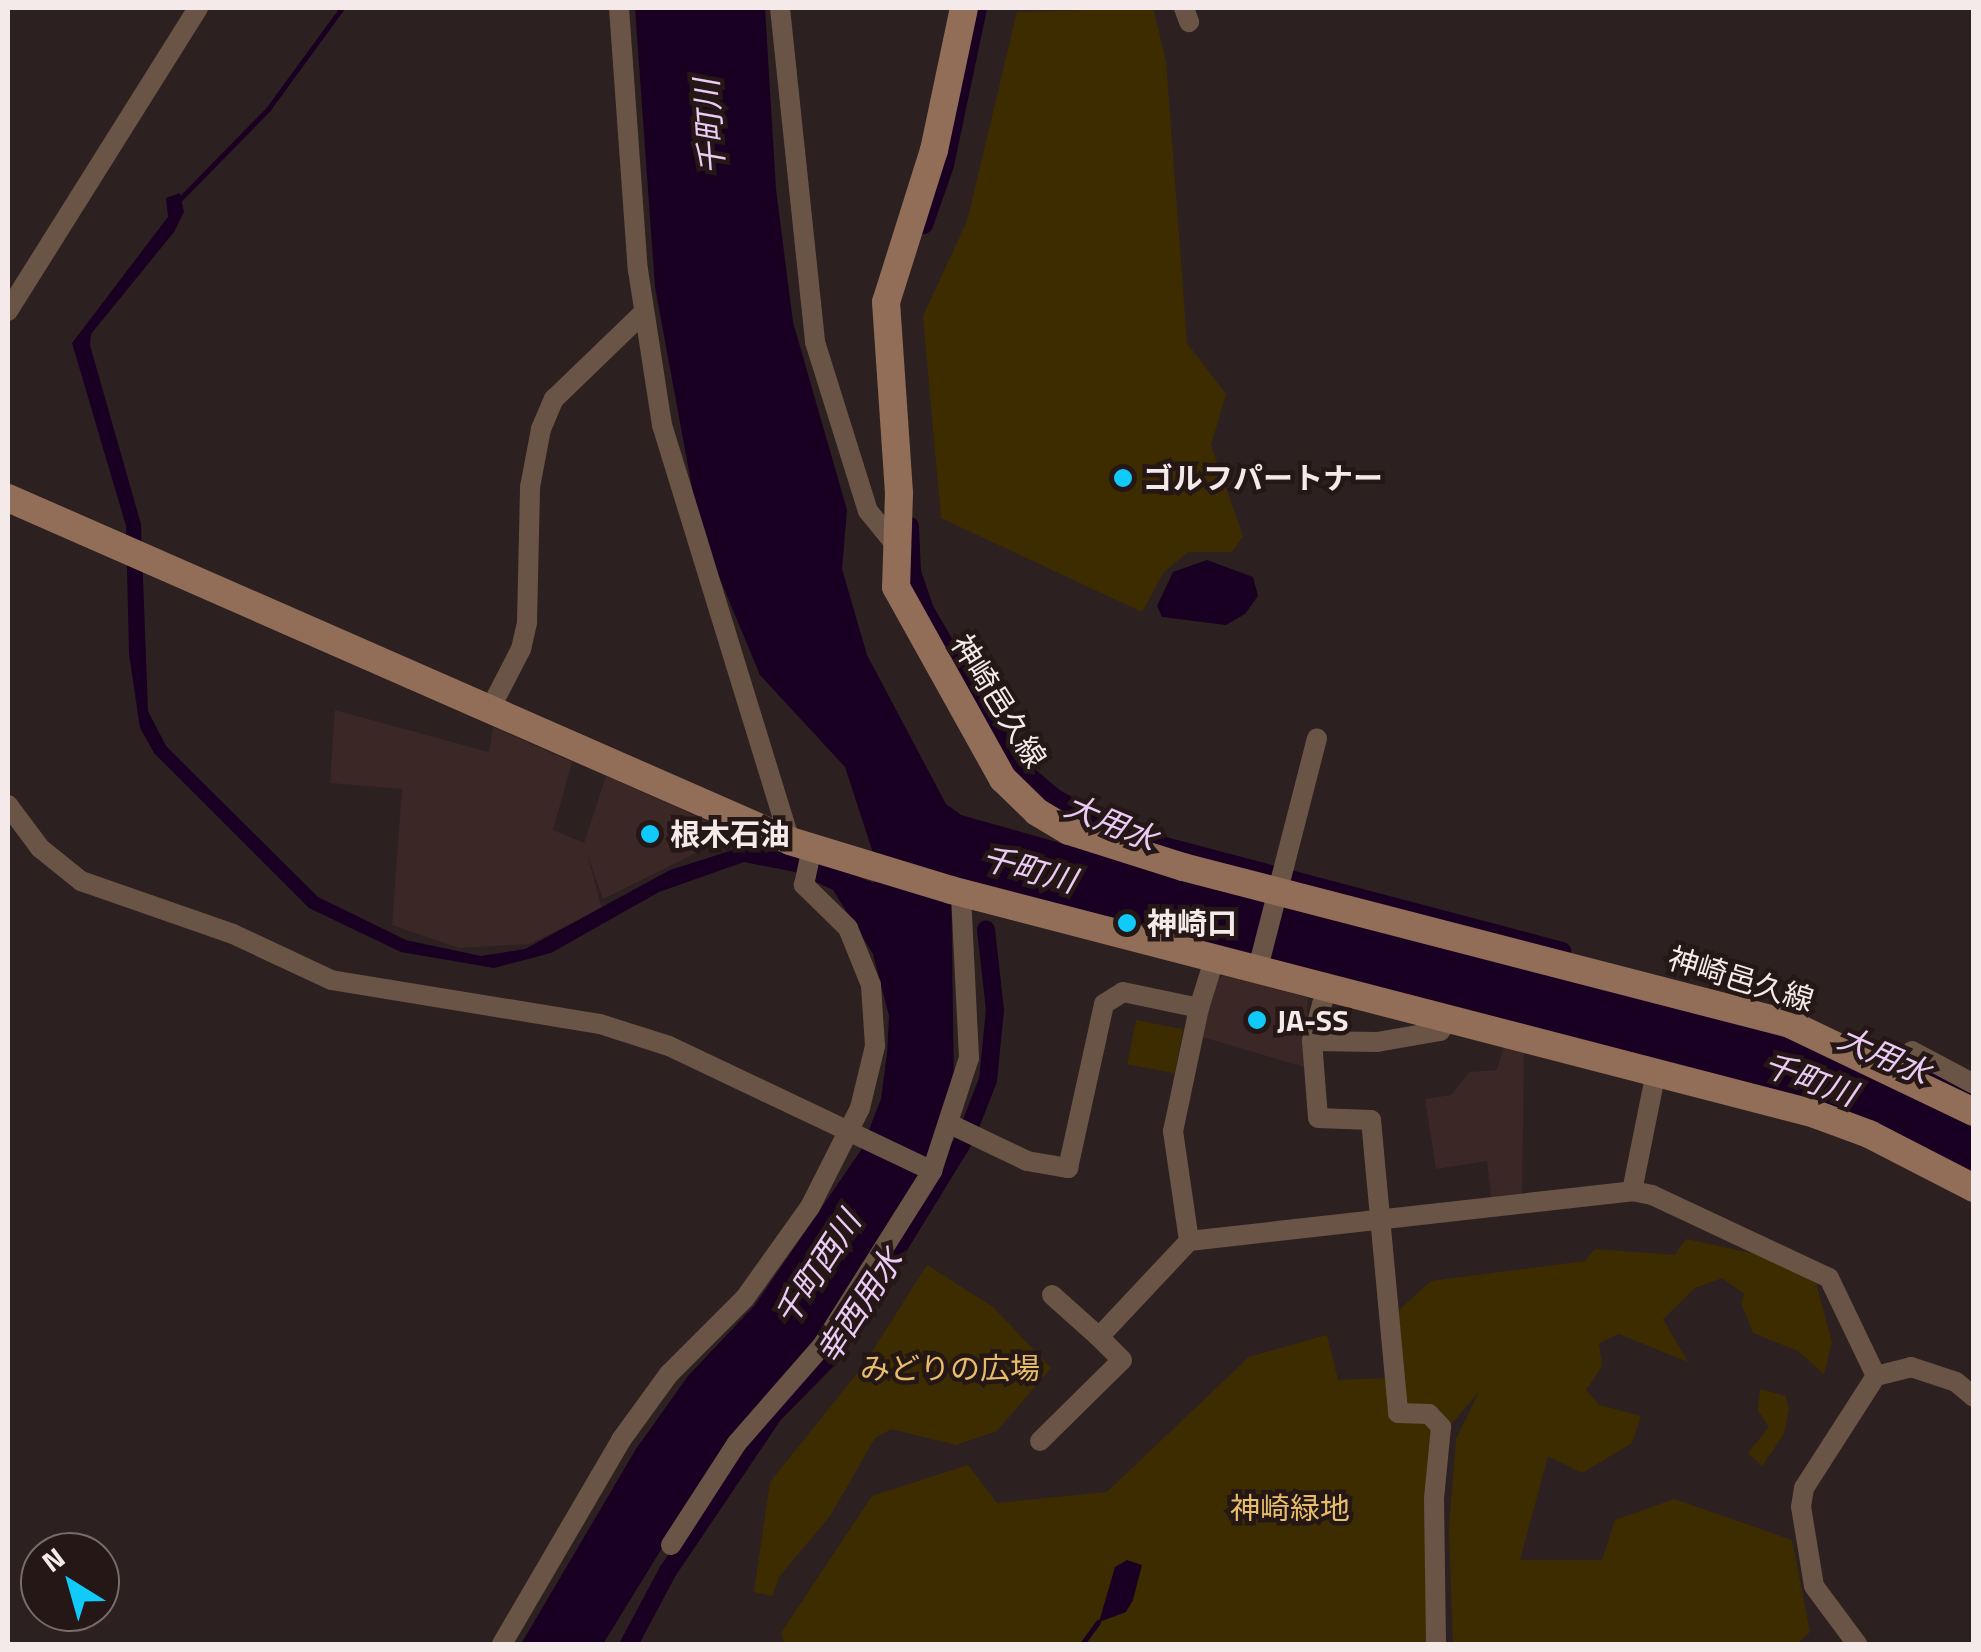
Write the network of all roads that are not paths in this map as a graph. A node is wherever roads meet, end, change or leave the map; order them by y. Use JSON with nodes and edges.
{"nodes":[{"id":1,"x":198,"y":8,"type":"edge"},
{"id":2,"x":619,"y":8,"type":"edge"},
{"id":3,"x":780,"y":8,"type":"edge"},
{"id":4,"x":964,"y":8,"type":"edge"},
{"id":5,"x":8,"y":310,"type":"edge"},
{"id":6,"x":643,"y":313,"type":"junction"},
{"id":7,"x":8,"y":498,"type":"edge"},
{"id":8,"x":899,"y":548,"type":"junction"},
{"id":9,"x":490,"y":708,"type":"junction"},
{"id":10,"x":1316,"y":738,"type":"dead end"},
{"id":11,"x":8,"y":806,"type":"edge"},
{"id":12,"x":804,"y":848,"type":"junction"},
{"id":13,"x":1282,"y":885,"type":"junction"},
{"id":14,"x":956,"y":891,"type":"junction"},
{"id":15,"x":1215,"y":956,"type":"junction"},
{"id":16,"x":1259,"y":964,"type":"junction"},
{"id":17,"x":1327,"y":986,"type":"junction"},
{"id":18,"x":1199,"y":1008,"type":"junction"},
{"id":19,"x":1450,"y":1018,"type":"junction"},
{"id":20,"x":1312,"y":1041,"type":"junction"},
{"id":21,"x":1912,"y":1052,"type":"dead end"},
{"id":22,"x":1656,"y":1072,"type":"junction"},
{"id":23,"x":1959,"y":1082,"type":"edge"},
{"id":24,"x":1974,"y":1112,"type":"edge"},
{"id":25,"x":962,"y":1130,"type":"junction"},
{"id":26,"x":849,"y":1136,"type":"junction"},
{"id":27,"x":930,"y":1170,"type":"junction"},
{"id":28,"x":1974,"y":1188,"type":"edge"},
{"id":29,"x":1632,"y":1191,"type":"junction"},
{"id":30,"x":1383,"y":1218,"type":"junction"},
{"id":31,"x":1189,"y":1240,"type":"junction"},
{"id":32,"x":1052,"y":1295,"type":"dead end"},
{"id":33,"x":1099,"y":1337,"type":"junction"},
{"id":34,"x":1876,"y":1376,"type":"junction"},
{"id":35,"x":1974,"y":1397,"type":"edge"},
{"id":36,"x":1040,"y":1441,"type":"dead end"},
{"id":37,"x":671,"y":1545,"type":"dead end"},
{"id":38,"x":502,"y":1644,"type":"edge"},
{"id":39,"x":1436,"y":1644,"type":"edge"},
{"id":40,"x":1857,"y":1644,"type":"edge"}],
"edges":[{"from":1,"to":5,"type":"street"},
{"from":2,"to":6,"type":"street"},
{"from":3,"to":8,"type":"street"},
{"from":4,"to":8,"type":"street","name":"神崎邑久線"},
{"from":6,"to":9,"type":"street"},
{"from":6,"to":12,"type":"street"},
{"from":7,"to":9,"type":"street"},
{"from":8,"to":13,"type":"street","name":"神崎邑久線"},
{"from":9,"to":12,"type":"street"},
{"from":10,"to":13,"type":"street"},
{"from":11,"to":26,"type":"street"},
{"from":12,"to":14,"type":"street"},
{"from":12,"to":26,"type":"street"},
{"from":13,"to":16,"type":"street"},
{"from":13,"to":23,"type":"street","name":"神崎邑久線"},
{"from":14,"to":15,"type":"street"},
{"from":14,"to":25,"type":"street"},
{"from":15,"to":16,"type":"street"},
{"from":15,"to":18,"type":"street"},
{"from":16,"to":17,"type":"street"},
{"from":17,"to":19,"type":"street"},
{"from":17,"to":20,"type":"street"},
{"from":18,"to":25,"type":"street"},
{"from":18,"to":31,"type":"street"},
{"from":19,"to":20,"type":"street"},
{"from":19,"to":22,"type":"street"},
{"from":20,"to":30,"type":"street"},
{"from":21,"to":23,"type":"street"},
{"from":22,"to":28,"type":"street"},
{"from":22,"to":29,"type":"street"},
{"from":23,"to":24,"type":"street","name":"神崎邑久線"},
{"from":25,"to":27,"type":"street"},
{"from":26,"to":27,"type":"street"},
{"from":26,"to":38,"type":"street"},
{"from":27,"to":37,"type":"street"},
{"from":29,"to":30,"type":"street"},
{"from":29,"to":34,"type":"street"},
{"from":30,"to":31,"type":"street"},
{"from":30,"to":39,"type":"street"},
{"from":31,"to":33,"type":"street"},
{"from":32,"to":33,"type":"street"},
{"from":33,"to":36,"type":"street"},
{"from":34,"to":35,"type":"street"},
{"from":34,"to":40,"type":"street"}]}
